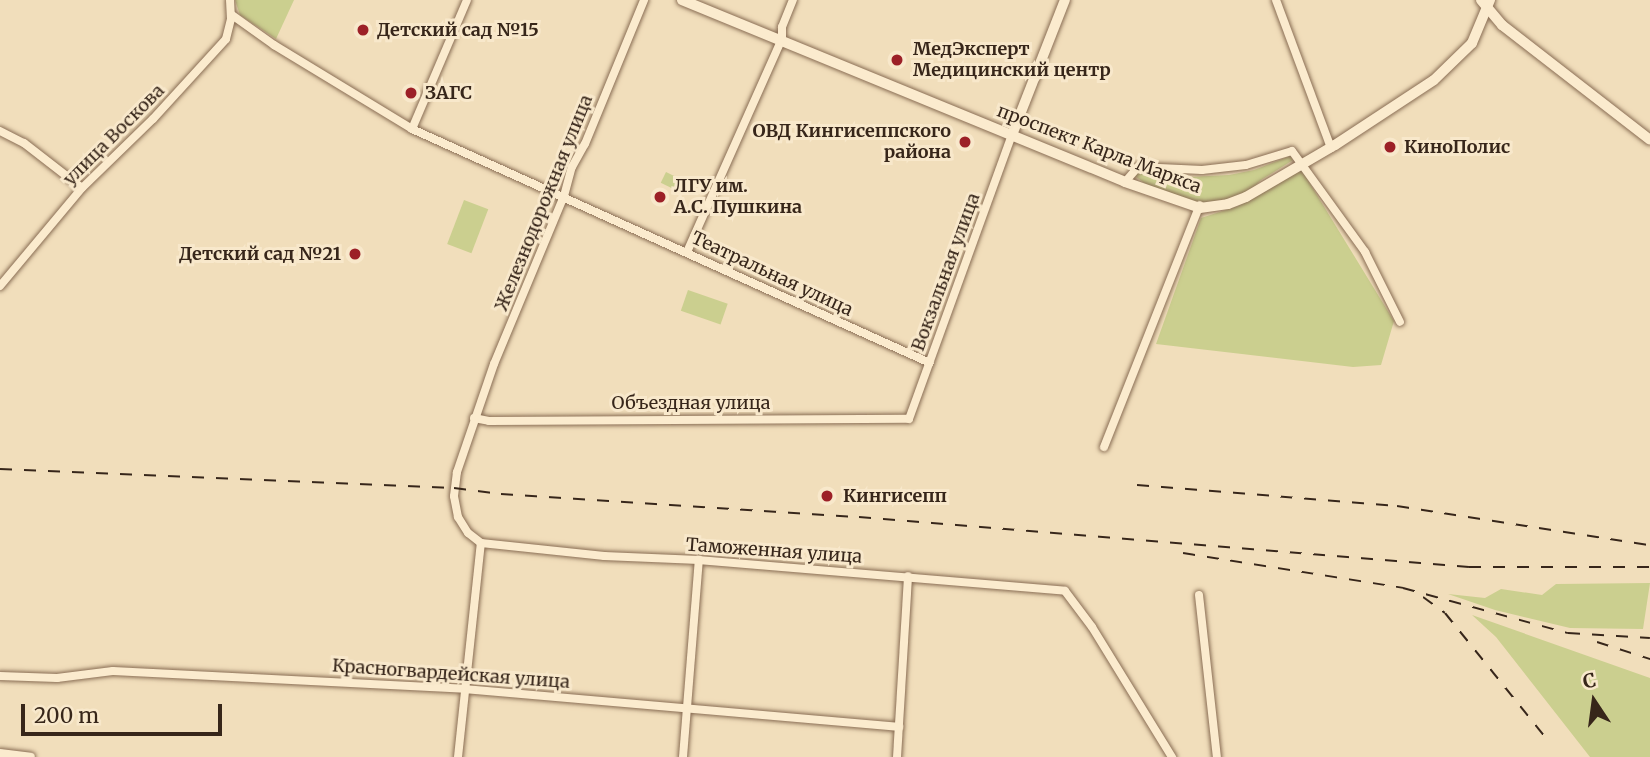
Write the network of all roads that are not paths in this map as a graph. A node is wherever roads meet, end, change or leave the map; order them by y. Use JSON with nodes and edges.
{"nodes":[{"id":1,"x":230,"y":0,"type":"edge"},
{"id":2,"x":467,"y":0,"type":"edge"},
{"id":3,"x":644,"y":0,"type":"edge"},
{"id":4,"x":682,"y":0,"type":"edge"},
{"id":5,"x":692,"y":0,"type":"edge"},
{"id":6,"x":793,"y":0,"type":"edge"},
{"id":7,"x":1065,"y":0,"type":"edge"},
{"id":8,"x":1276,"y":0,"type":"edge"},
{"id":9,"x":1486,"y":2,"type":"edge"},
{"id":10,"x":232,"y":15,"type":"junction"},
{"id":11,"x":782,"y":38,"type":"junction"},
{"id":12,"x":412,"y":129,"type":"junction"},
{"id":13,"x":0,"y":131,"type":"edge"},
{"id":14,"x":1013,"y":134,"type":"junction"},
{"id":15,"x":1650,"y":140,"type":"edge"},
{"id":16,"x":1330,"y":146,"type":"junction"},
{"id":17,"x":1300,"y":164,"type":"junction"},
{"id":18,"x":1126,"y":181,"type":"junction"},
{"id":19,"x":82,"y":188,"type":"junction"},
{"id":20,"x":564,"y":195,"type":"junction"},
{"id":21,"x":1200,"y":206,"type":"junction"},
{"id":22,"x":687,"y":252,"type":"junction"},
{"id":23,"x":0,"y":286,"type":"edge"},
{"id":24,"x":1400,"y":322,"type":"dead end"},
{"id":25,"x":930,"y":363,"type":"junction"},
{"id":26,"x":474,"y":418,"type":"junction"},
{"id":27,"x":909,"y":419,"type":"joint"},
{"id":28,"x":1104,"y":447,"type":"dead end"},
{"id":29,"x":481,"y":543,"type":"junction"},
{"id":30,"x":699,"y":560,"type":"junction"},
{"id":31,"x":908,"y":576,"type":"junction"},
{"id":32,"x":1199,"y":595,"type":"dead end"},
{"id":33,"x":0,"y":676,"type":"edge"},
{"id":34,"x":465,"y":689,"type":"junction"},
{"id":35,"x":689,"y":707,"type":"junction"},
{"id":36,"x":899,"y":727,"type":"junction"},
{"id":37,"x":0,"y":753,"type":"edge"},
{"id":38,"x":31,"y":757,"type":"edge"},
{"id":39,"x":458,"y":757,"type":"edge"},
{"id":40,"x":683,"y":757,"type":"edge"},
{"id":41,"x":897,"y":757,"type":"edge"},
{"id":42,"x":1172,"y":757,"type":"edge"},
{"id":43,"x":1217,"y":757,"type":"edge"}],
"edges":[{"from":1,"to":10,"type":"street","name":"улица Воскова"},
{"from":2,"to":12,"type":"street"},
{"from":3,"to":20,"type":"street","name":"Железнодорожная улица"},
{"from":4,"to":11,"type":"main road","name":"проспект Карла Маркса"},
{"from":5,"to":11,"type":"main road"},
{"from":6,"to":11,"type":"street"},
{"from":7,"to":14,"type":"main road"},
{"from":8,"to":16,"type":"street"},
{"from":9,"to":15,"type":"main road"},
{"from":9,"to":16,"type":"main road","name":"проспект Карла Маркса"},
{"from":10,"to":12,"type":"street","name":"Театральная улица"},
{"from":10,"to":19,"type":"street","name":"улица Воскова"},
{"from":11,"to":14,"type":"main road","name":"проспект Карла Маркса"},
{"from":11,"to":22,"type":"street"},
{"from":12,"to":20,"type":"street","name":"Театральная улица"},
{"from":13,"to":19,"type":"street"},
{"from":14,"to":18,"type":"main road","name":"проспект Карла Маркса"},
{"from":14,"to":25,"type":"street","name":"Вокзальная улица"},
{"from":16,"to":17,"type":"main road","name":"проспект Карла Маркса"},
{"from":17,"to":18,"type":"street"},
{"from":17,"to":21,"type":"main road","name":"проспект Карла Маркса"},
{"from":17,"to":24,"type":"street"},
{"from":18,"to":21,"type":"main road","name":"проспект Карла Маркса"},
{"from":19,"to":23,"type":"street","name":"улица Воскова"},
{"from":20,"to":22,"type":"street","name":"Театральная улица"},
{"from":20,"to":26,"type":"street","name":"Железнодорожная улица"},
{"from":21,"to":28,"type":"street"},
{"from":22,"to":25,"type":"street","name":"Театральная улица"},
{"from":25,"to":27,"type":"street","name":"Вокзальная улица"},
{"from":26,"to":27,"type":"street","name":"Объездная улица"},
{"from":26,"to":29,"type":"street","name":"Железнодорожная улица"},
{"from":29,"to":30,"type":"street","name":"Таможенная улица"},
{"from":29,"to":34,"type":"street"},
{"from":30,"to":31,"type":"street","name":"Таможенная улица"},
{"from":30,"to":35,"type":"street"},
{"from":31,"to":36,"type":"street"},
{"from":31,"to":42,"type":"street","name":"Таможенная улица"},
{"from":32,"to":43,"type":"street"},
{"from":33,"to":34,"type":"street","name":"Красногвардейская улица"},
{"from":34,"to":35,"type":"street","name":"Красногвардейская улица"},
{"from":34,"to":39,"type":"street"},
{"from":35,"to":36,"type":"street","name":"Красногвардейская улица"},
{"from":35,"to":40,"type":"street"},
{"from":36,"to":41,"type":"street"},
{"from":37,"to":38,"type":"street"}]}
